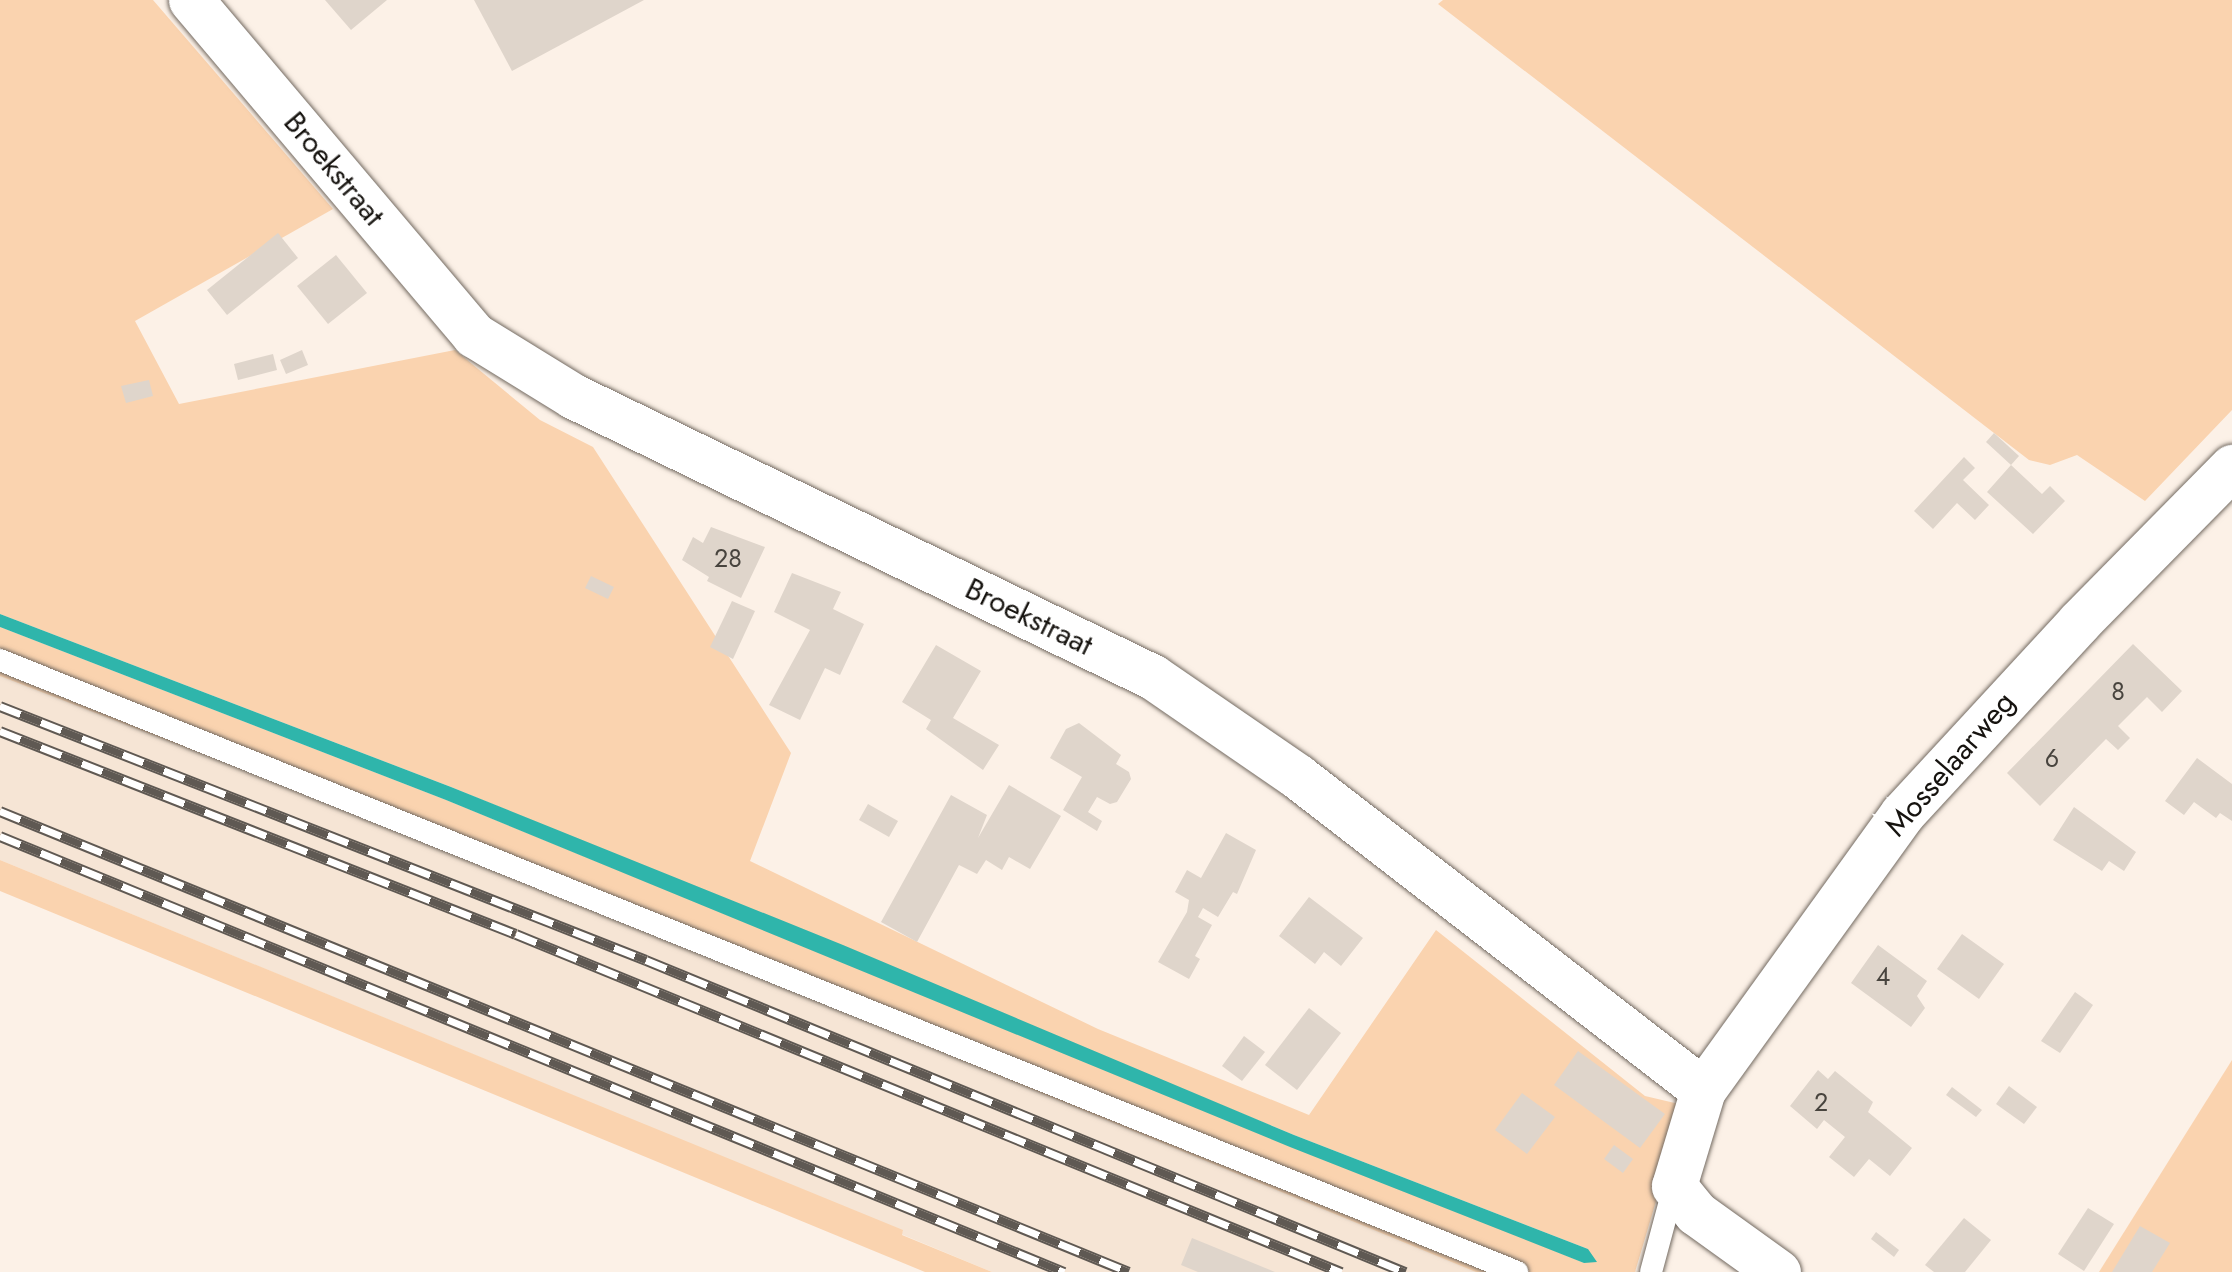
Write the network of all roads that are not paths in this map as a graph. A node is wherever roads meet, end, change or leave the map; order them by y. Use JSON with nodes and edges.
{"nodes":[{"id":1,"x":191,"y":0,"type":"edge"},
{"id":2,"x":2232,"y":467,"type":"edge"},
{"id":3,"x":0,"y":660,"type":"edge"},
{"id":4,"x":1703,"y":1090,"type":"junction"},
{"id":5,"x":1674,"y":1186,"type":"junction"},
{"id":6,"x":1517,"y":1272,"type":"edge"},
{"id":7,"x":1652,"y":1272,"type":"edge"},
{"id":8,"x":1778,"y":1272,"type":"edge"}],
"edges":[{"from":1,"to":4,"type":"street","name":"Broekstraat"},
{"from":2,"to":4,"type":"street","name":"Mosselaarweg"},
{"from":3,"to":6,"type":"lane"},
{"from":4,"to":5,"type":"street"},
{"from":5,"to":7,"type":"lane"},
{"from":5,"to":8,"type":"street"}]}
